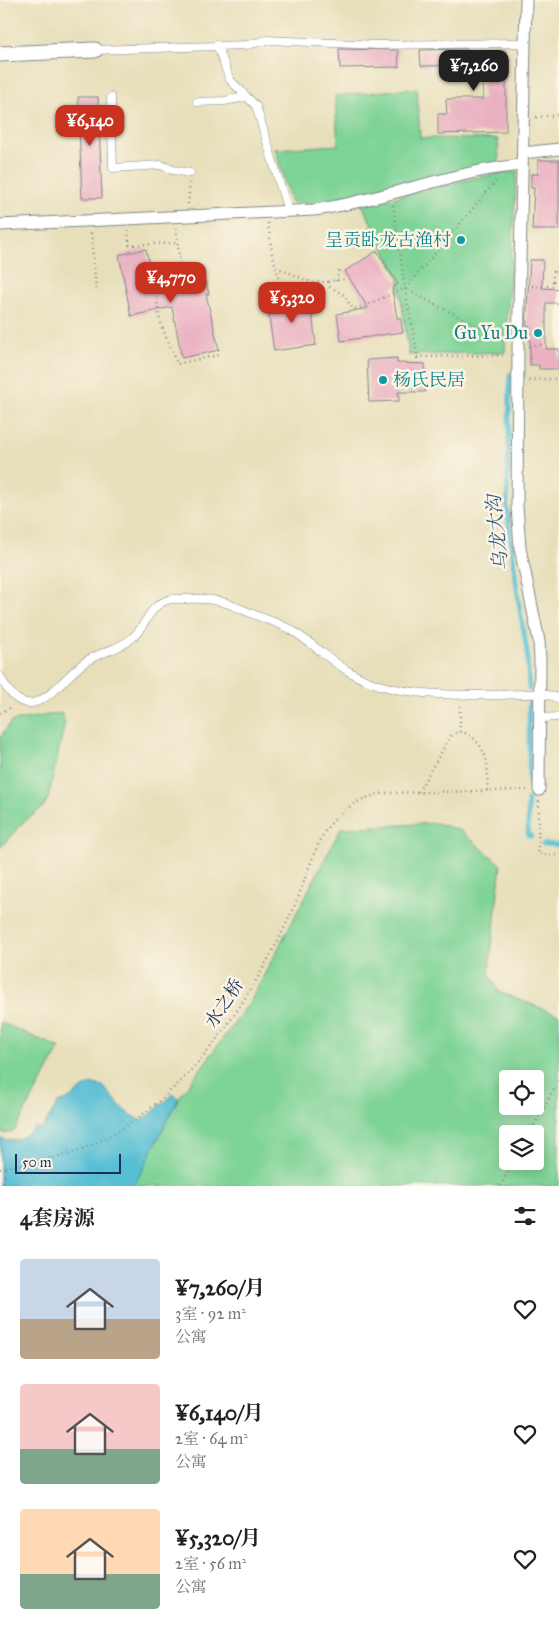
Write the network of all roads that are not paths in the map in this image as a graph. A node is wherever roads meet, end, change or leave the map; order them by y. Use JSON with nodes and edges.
{"nodes":[{"id":1,"x":526,"y":0,"type":"edge"},
{"id":2,"x":525,"y":43,"type":"junction"},
{"id":3,"x":217,"y":46,"type":"junction"},
{"id":4,"x":95,"y":50,"type":"joint"},
{"id":5,"x":0,"y":54,"type":"edge"},
{"id":6,"x":110,"y":97,"type":"dead end"},
{"id":7,"x":246,"y":97,"type":"junction"},
{"id":8,"x":197,"y":102,"type":"dead end"},
{"id":9,"x":559,"y":150,"type":"edge"},
{"id":10,"x":523,"y":159,"type":"junction"},
{"id":11,"x":190,"y":173,"type":"road end"},
{"id":12,"x":288,"y":210,"type":"junction"},
{"id":13,"x":0,"y":225,"type":"edge"},
{"id":14,"x":0,"y":676,"type":"edge"},
{"id":15,"x":540,"y":695,"type":"junction"},
{"id":16,"x":559,"y":699,"type":"edge"},
{"id":17,"x":559,"y":717,"type":"edge"},
{"id":18,"x":540,"y":718,"type":"junction"},
{"id":19,"x":539,"y":790,"type":"road end"}],
"edges":[{"from":1,"to":2,"type":"street"},
{"from":2,"to":3,"type":"lane"},
{"from":2,"to":10,"type":"street"},
{"from":3,"to":4,"type":"lane"},
{"from":3,"to":7,"type":"lane"},
{"from":4,"to":5,"type":"street"},
{"from":6,"to":11,"type":"lane"},
{"from":7,"to":8,"type":"lane"},
{"from":7,"to":12,"type":"lane"},
{"from":9,"to":10,"type":"street"},
{"from":10,"to":12,"type":"street"},
{"from":10,"to":15,"type":"street"},
{"from":12,"to":13,"type":"street"},
{"from":14,"to":15,"type":"lane"},
{"from":15,"to":16,"type":"lane"},
{"from":15,"to":18,"type":"street"},
{"from":17,"to":18,"type":"lane"},
{"from":18,"to":19,"type":"street"}]}
